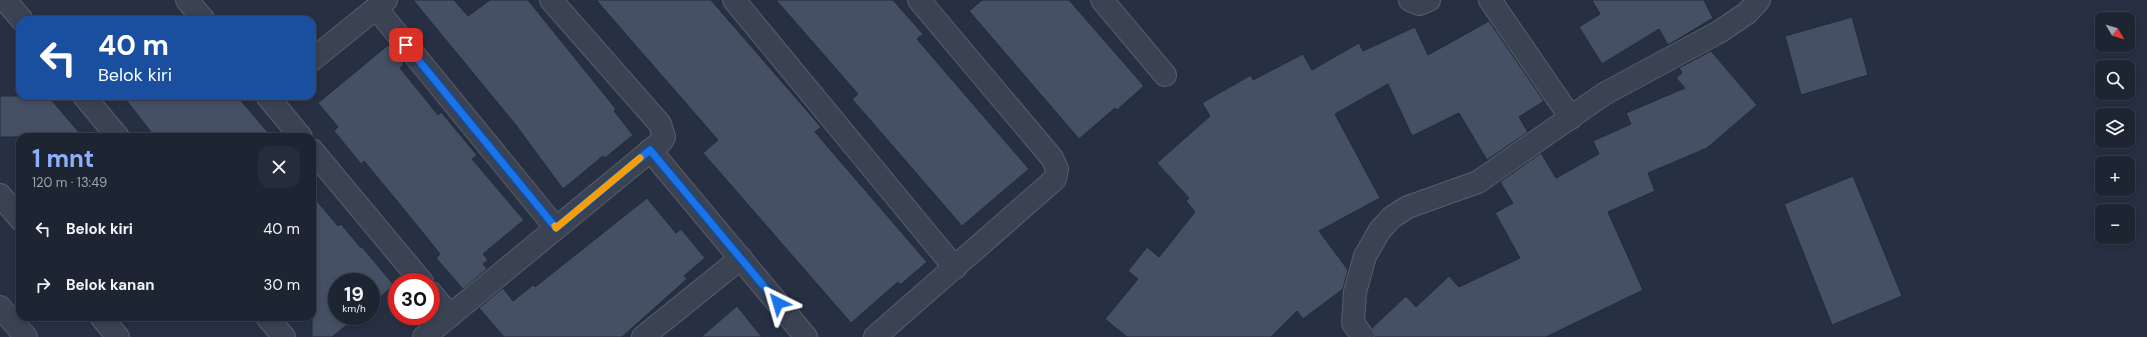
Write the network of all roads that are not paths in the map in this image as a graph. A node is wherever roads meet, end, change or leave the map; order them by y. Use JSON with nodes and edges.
{"nodes":[{"id":1,"x":5,"y":0,"type":"edge"},
{"id":2,"x":187,"y":0,"type":"edge"},
{"id":3,"x":551,"y":0,"type":"edge"},
{"id":4,"x":734,"y":0,"type":"edge"},
{"id":5,"x":919,"y":0,"type":"edge"},
{"id":6,"x":1102,"y":0,"type":"edge"},
{"id":7,"x":1410,"y":0,"type":"edge"},
{"id":8,"x":1429,"y":0,"type":"edge"},
{"id":9,"x":1490,"y":0,"type":"edge"},
{"id":10,"x":1759,"y":0,"type":"edge"},
{"id":11,"x":381,"y":4,"type":"edge"},
{"id":12,"x":19,"y":16,"type":"edge"},
{"id":13,"x":201,"y":16,"type":"edge"},
{"id":14,"x":316,"y":57,"type":"edge"},
{"id":15,"x":1165,"y":75,"type":"dead end"},
{"id":16,"x":87,"y":100,"type":"edge"},
{"id":17,"x":271,"y":100,"type":"edge"},
{"id":18,"x":1571,"y":118,"type":"junction"},
{"id":19,"x":115,"y":133,"type":"edge"},
{"id":20,"x":298,"y":133,"type":"edge"},
{"id":21,"x":650,"y":150,"type":"junction"},
{"id":22,"x":316,"y":155,"type":"edge"},
{"id":23,"x":0,"y":195,"type":"edge"},
{"id":24,"x":16,"y":214,"type":"edge"},
{"id":25,"x":556,"y":228,"type":"junction"},
{"id":26,"x":741,"y":258,"type":"junction"},
{"id":27,"x":955,"y":268,"type":"junction"},
{"id":28,"x":414,"y":273,"type":"edge"},
{"id":29,"x":440,"y":304,"type":"edge"},
{"id":30,"x":0,"y":307,"type":"edge"},
{"id":31,"x":450,"y":316,"type":"junction"},
{"id":32,"x":104,"y":321,"type":"edge"},
{"id":33,"x":270,"y":321,"type":"edge"},
{"id":34,"x":26,"y":337,"type":"edge"},
{"id":35,"x":118,"y":337,"type":"edge"},
{"id":36,"x":284,"y":337,"type":"edge"},
{"id":37,"x":424,"y":337,"type":"edge"},
{"id":38,"x":643,"y":337,"type":"edge"},
{"id":39,"x":806,"y":337,"type":"edge"},
{"id":40,"x":875,"y":337,"type":"edge"},
{"id":41,"x":1363,"y":337,"type":"edge"}],
"edges":[{"from":1,"to":12,"type":"street"},
{"from":2,"to":13,"type":"street"},
{"from":3,"to":21,"type":"street"},
{"from":4,"to":27,"type":"street"},
{"from":5,"to":27,"type":"street"},
{"from":6,"to":15,"type":"street"},
{"from":7,"to":8,"type":"street"},
{"from":9,"to":18,"type":"street"},
{"from":10,"to":18,"type":"street"},
{"from":11,"to":14,"type":"street"},
{"from":11,"to":25,"type":"street"},
{"from":16,"to":19,"type":"street"},
{"from":17,"to":20,"type":"street"},
{"from":18,"to":41,"type":"street"},
{"from":21,"to":25,"type":"street"},
{"from":21,"to":26,"type":"street"},
{"from":22,"to":28,"type":"street"},
{"from":23,"to":24,"type":"street"},
{"from":25,"to":31,"type":"street"},
{"from":26,"to":38,"type":"street"},
{"from":26,"to":39,"type":"street"},
{"from":27,"to":40,"type":"street"},
{"from":29,"to":31,"type":"street"},
{"from":30,"to":34,"type":"street"},
{"from":31,"to":37,"type":"street"},
{"from":32,"to":35,"type":"street"},
{"from":33,"to":36,"type":"street"}]}
